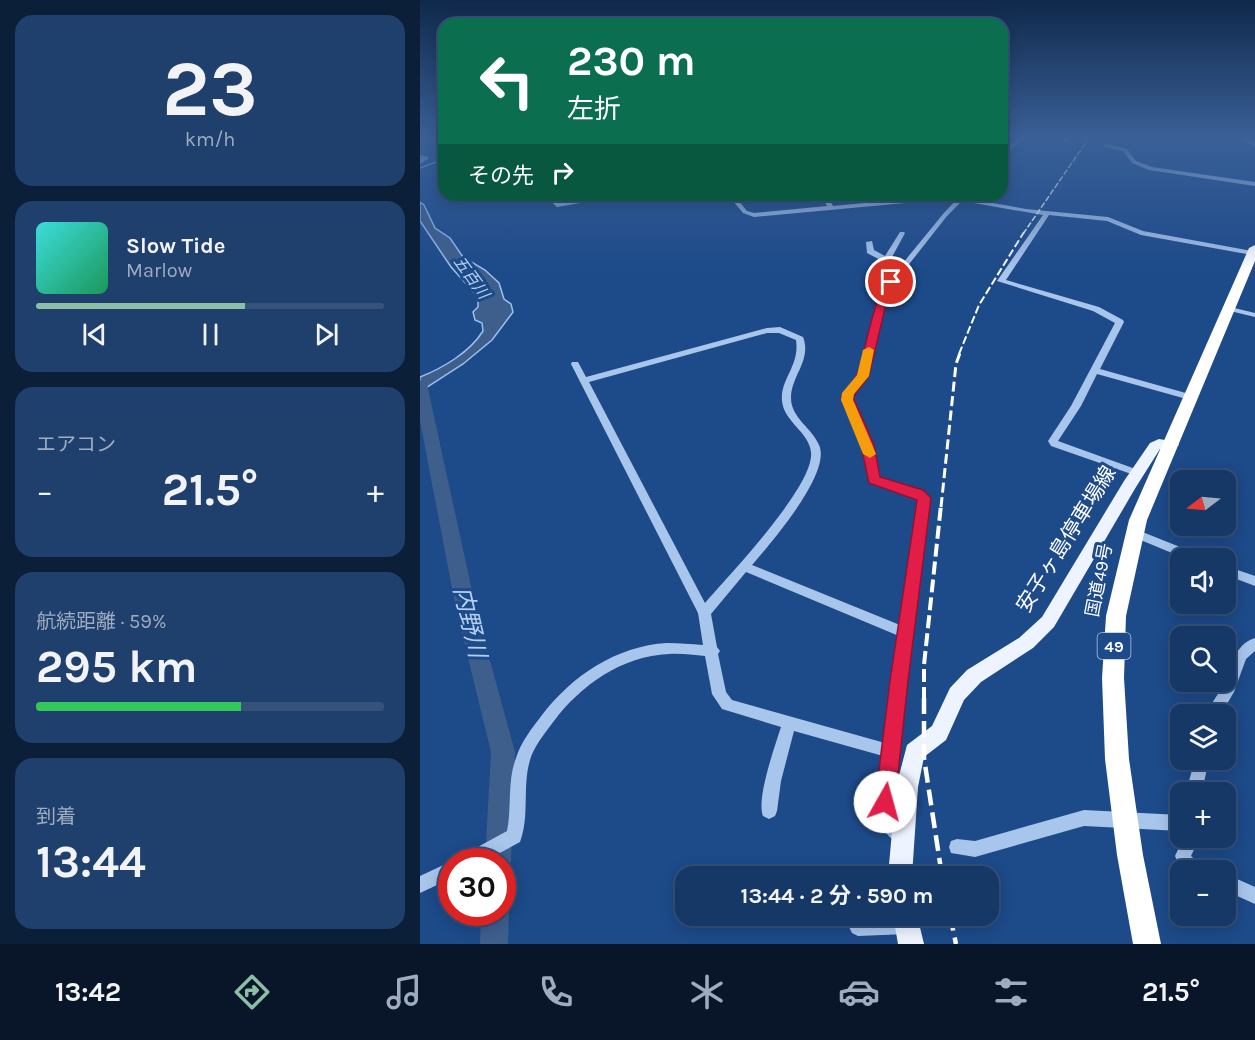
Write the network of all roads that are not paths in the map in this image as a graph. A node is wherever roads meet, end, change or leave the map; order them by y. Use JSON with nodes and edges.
{"nodes":[{"id":1,"x":552,"y":201,"type":"edge"},
{"id":2,"x":581,"y":201,"type":"edge"},
{"id":3,"x":736,"y":201,"type":"edge"},
{"id":4,"x":827,"y":201,"type":"edge"},
{"id":5,"x":890,"y":201,"type":"joint"},
{"id":6,"x":960,"y":201,"type":"edge"},
{"id":7,"x":980,"y":201,"type":"edge"},
{"id":8,"x":830,"y":208,"type":"junction"},
{"id":9,"x":892,"y":210,"type":"dead end"},
{"id":10,"x":1048,"y":212,"type":"junction"},
{"id":11,"x":825,"y":217,"type":"dead end"},
{"id":12,"x":902,"y":233,"type":"dead end"},
{"id":13,"x":870,"y":242,"type":"dead end"},
{"id":14,"x":1253,"y":250,"type":"edge"},
{"id":15,"x":887,"y":260,"type":"junction"},
{"id":16,"x":904,"y":265,"type":"junction"},
{"id":17,"x":1229,"y":308,"type":"junction"},
{"id":18,"x":1255,"y":315,"type":"edge"},
{"id":19,"x":575,"y":364,"type":"dead end"},
{"id":20,"x":1095,"y":370,"type":"junction"},
{"id":21,"x":584,"y":380,"type":"junction"},
{"id":22,"x":1190,"y":397,"type":"junction"},
{"id":23,"x":1172,"y":445,"type":"junction"},
{"id":24,"x":1137,"y":473,"type":"junction"},
{"id":25,"x":1135,"y":533,"type":"junction"},
{"id":26,"x":1172,"y":548,"type":"edge"},
{"id":27,"x":743,"y":566,"type":"junction"},
{"id":28,"x":1236,"y":574,"type":"edge"},
{"id":29,"x":1255,"y":581,"type":"edge"},
{"id":30,"x":704,"y":613,"type":"junction"},
{"id":31,"x":905,"y":633,"type":"junction"},
{"id":32,"x":1255,"y":643,"type":"edge"},
{"id":33,"x":712,"y":651,"type":"junction"},
{"id":34,"x":1217,"y":704,"type":"edge"},
{"id":35,"x":789,"y":723,"type":"junction"},
{"id":36,"x":890,"y":751,"type":"junction"},
{"id":37,"x":769,"y":811,"type":"dead end"},
{"id":38,"x":1125,"y":822,"type":"junction"},
{"id":39,"x":1170,"y":823,"type":"edge"},
{"id":40,"x":902,"y":837,"type":"junction"},
{"id":41,"x":957,"y":847,"type":"dead end"},
{"id":42,"x":492,"y":848,"type":"edge"},
{"id":43,"x":901,"y":866,"type":"edge"},
{"id":44,"x":438,"y":876,"type":"edge"},
{"id":45,"x":420,"y":885,"type":"edge"},
{"id":46,"x":1236,"y":887,"type":"edge"},
{"id":47,"x":1255,"y":896,"type":"edge"},
{"id":48,"x":858,"y":927,"type":"dead end"},
{"id":49,"x":908,"y":928,"type":"edge"},
{"id":50,"x":1147,"y":944,"type":"edge"}],
"edges":[{"from":1,"to":2,"type":"street"},
{"from":3,"to":8,"type":"street"},
{"from":4,"to":8,"type":"street"},
{"from":5,"to":8,"type":"street"},
{"from":5,"to":9,"type":"street"},
{"from":6,"to":16,"type":"street"},
{"from":7,"to":10,"type":"street"},
{"from":8,"to":11,"type":"street"},
{"from":10,"to":14,"type":"street"},
{"from":10,"to":20,"type":"street"},
{"from":12,"to":15,"type":"street"},
{"from":13,"to":15,"type":"street"},
{"from":14,"to":17,"type":"highway","name":"国道49号","number":"49"},
{"from":15,"to":16,"type":"street"},
{"from":16,"to":31,"type":"street"},
{"from":17,"to":18,"type":"street"},
{"from":17,"to":22,"type":"highway","name":"国道49号","number":"49"},
{"from":19,"to":21,"type":"street"},
{"from":20,"to":22,"type":"street"},
{"from":20,"to":24,"type":"street"},
{"from":21,"to":27,"type":"street"},
{"from":21,"to":30,"type":"street"},
{"from":22,"to":23,"type":"highway","name":"国道49号","number":"49"},
{"from":23,"to":24,"type":"main road","name":"安子ヶ島停車場線"},
{"from":23,"to":25,"type":"highway","name":"国道49号","number":"49"},
{"from":24,"to":40,"type":"main road","name":"安子ヶ島停車場線"},
{"from":25,"to":26,"type":"street"},
{"from":25,"to":38,"type":"highway","name":"国道49号","number":"49"},
{"from":27,"to":30,"type":"street"},
{"from":27,"to":31,"type":"street"},
{"from":28,"to":29,"type":"street"},
{"from":30,"to":33,"type":"street"},
{"from":31,"to":36,"type":"street"},
{"from":32,"to":34,"type":"street"},
{"from":33,"to":35,"type":"street"},
{"from":33,"to":42,"type":"street"},
{"from":35,"to":36,"type":"street"},
{"from":35,"to":37,"type":"street"},
{"from":36,"to":40,"type":"street"},
{"from":38,"to":39,"type":"street"},
{"from":38,"to":41,"type":"street"},
{"from":38,"to":50,"type":"highway","name":"国道49号","number":"49"},
{"from":40,"to":43,"type":"main road","name":"安子ヶ島停車場線"},
{"from":44,"to":45,"type":"street"},
{"from":46,"to":47,"type":"street"},
{"from":48,"to":49,"type":"street"}]}
